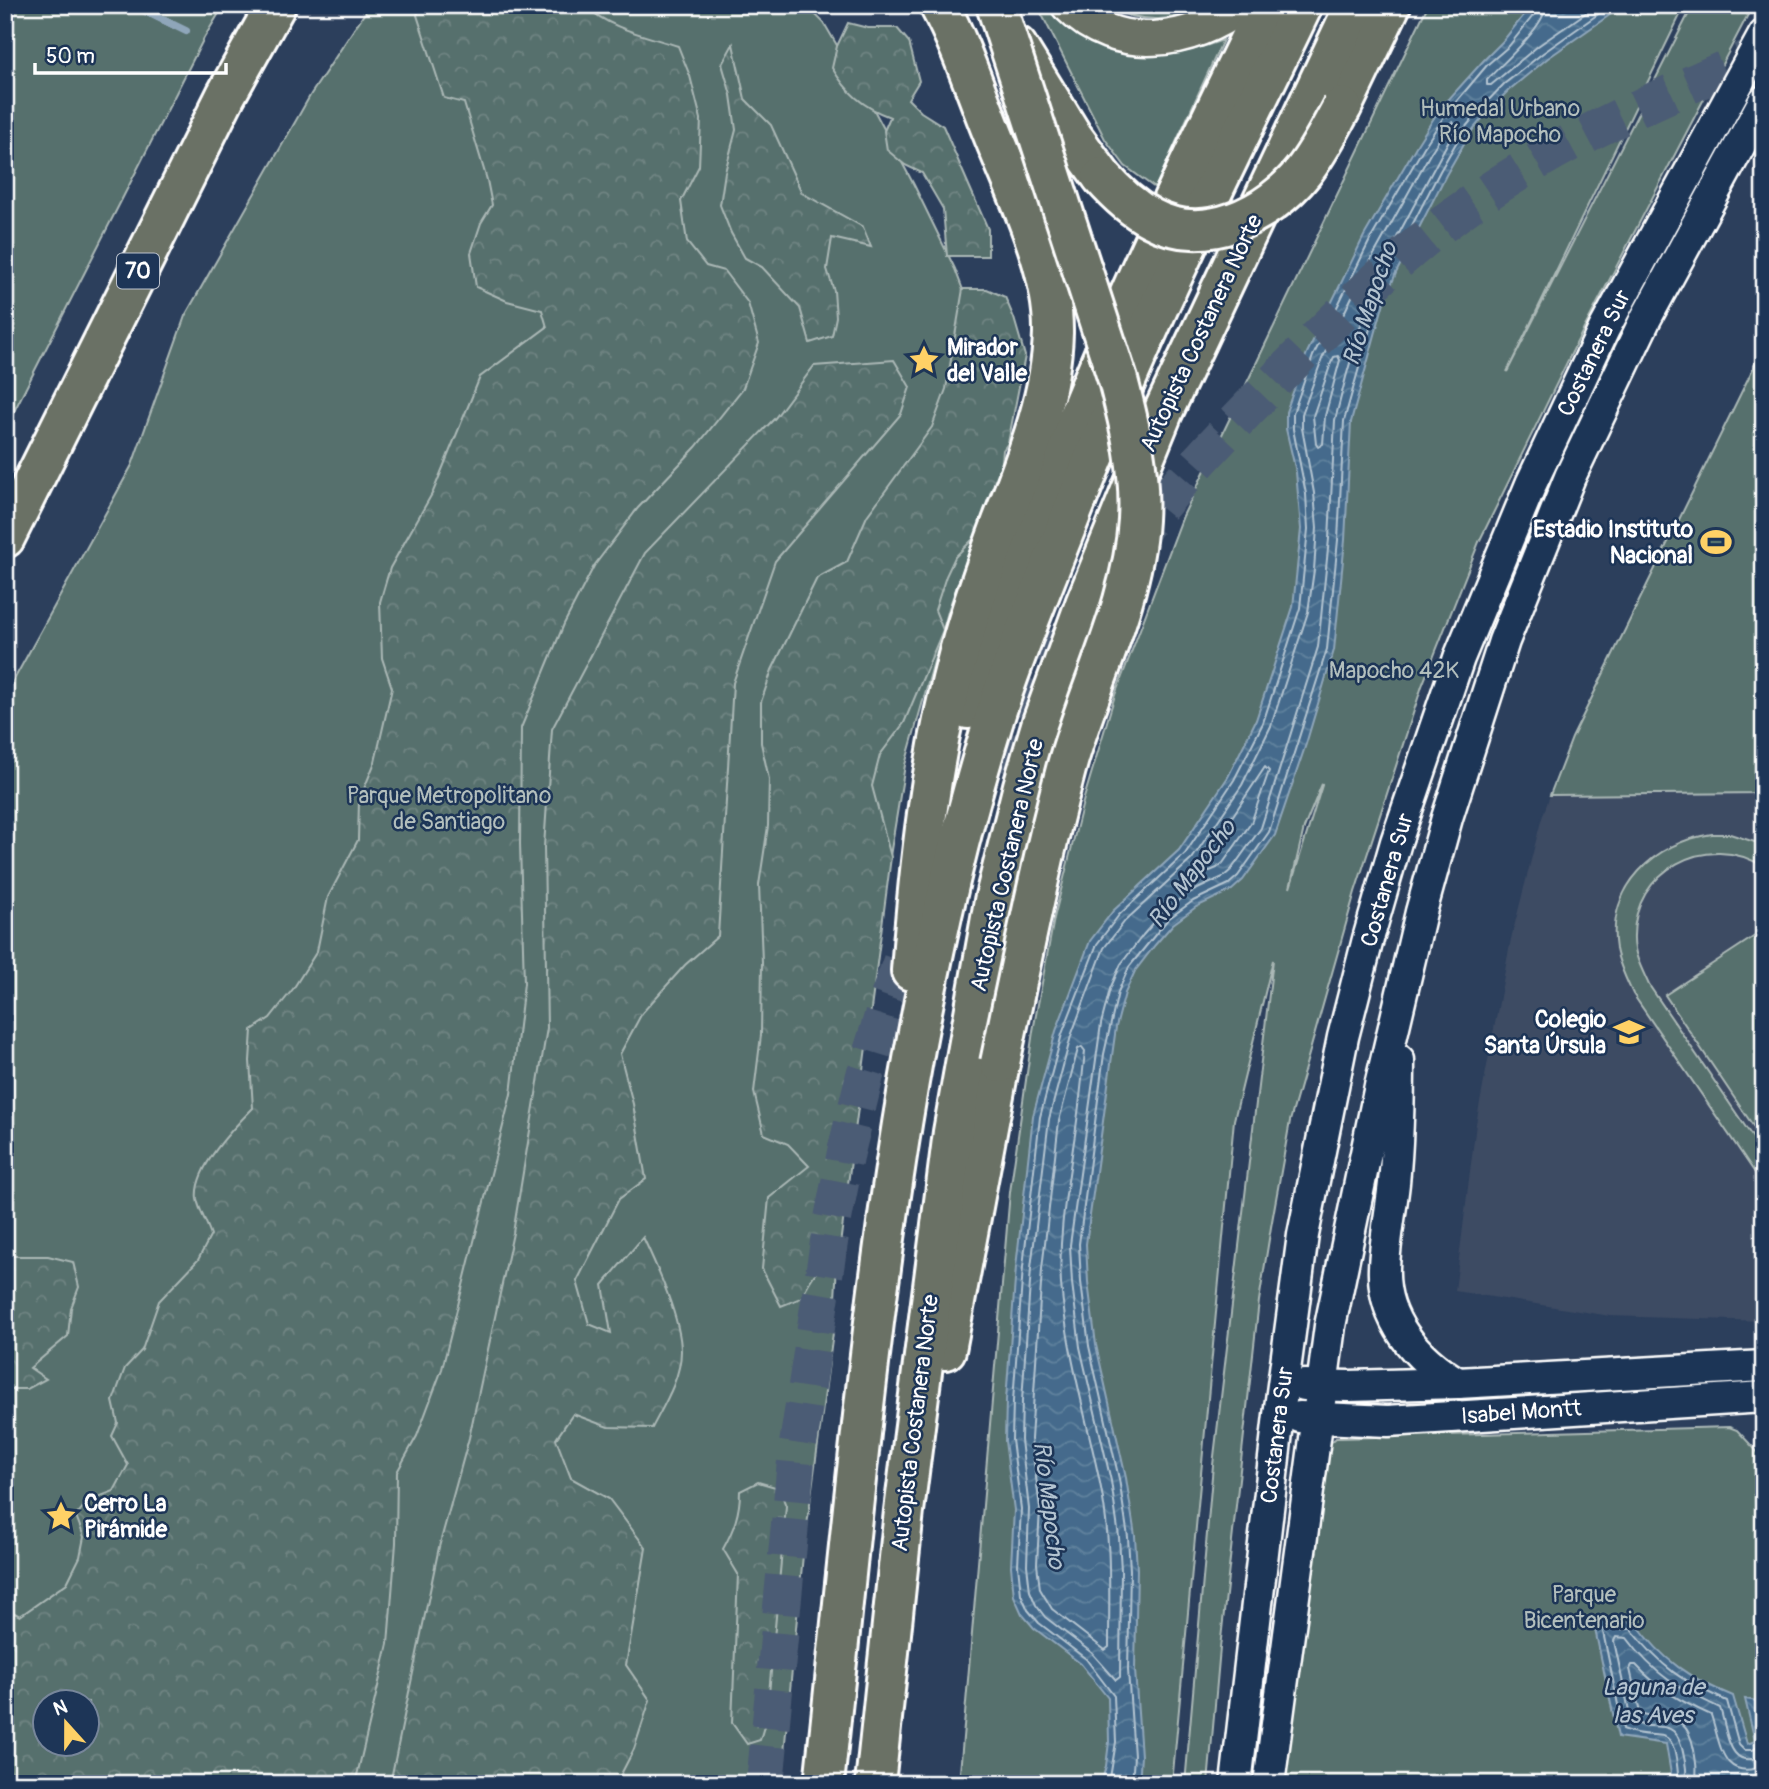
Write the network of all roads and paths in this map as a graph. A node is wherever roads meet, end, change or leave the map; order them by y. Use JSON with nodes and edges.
{"nodes":[{"id":1,"x":276,"y":5,"type":"edge"},
{"id":2,"x":994,"y":5,"type":"edge"},
{"id":3,"x":1068,"y":5,"type":"edge"},
{"id":4,"x":1242,"y":5,"type":"edge"},
{"id":5,"x":1266,"y":5,"type":"edge"},
{"id":6,"x":1303,"y":5,"type":"edge"},
{"id":7,"x":1356,"y":5,"type":"edge"},
{"id":8,"x":1391,"y":5,"type":"edge"},
{"id":9,"x":941,"y":10,"type":"edge"},
{"id":10,"x":1759,"y":54,"type":"edge"},
{"id":11,"x":1764,"y":101,"type":"edge"},
{"id":12,"x":5,"y":538,"type":"edge"},
{"id":13,"x":922,"y":870,"type":"junction"},
{"id":14,"x":1400,"y":1006,"type":"junction"},
{"id":15,"x":899,"y":1146,"type":"junction"},
{"id":16,"x":1764,"y":1366,"type":"edge"},
{"id":17,"x":1283,"y":1382,"type":"junction"},
{"id":18,"x":1458,"y":1383,"type":"junction"},
{"id":19,"x":1322,"y":1387,"type":"junction"},
{"id":20,"x":1764,"y":1397,"type":"edge"},
{"id":21,"x":1279,"y":1415,"type":"junction"},
{"id":22,"x":1317,"y":1418,"type":"junction"},
{"id":23,"x":904,"y":1511,"type":"junction"},
{"id":24,"x":824,"y":1784,"type":"edge"},
{"id":25,"x":875,"y":1784,"type":"edge"},
{"id":26,"x":1237,"y":1784,"type":"edge"},
{"id":27,"x":1269,"y":1784,"type":"edge"}],
"edges":[{"from":1,"to":12,"type":"highway","number":"70"},
{"from":2,"to":8,"type":"highway","bridge":true},
{"from":2,"to":23,"type":"highway","bridge":true},
{"from":3,"to":4,"type":"main road"},
{"from":5,"to":13,"type":"highway"},
{"from":6,"to":15,"type":"highway","name":"Autopista Costanera Norte"},
{"from":7,"to":23,"type":"highway","name":"Autopista Costanera Norte"},
{"from":9,"to":13,"type":"highway"},
{"from":10,"to":17,"type":"main road","name":"Costanera Sur"},
{"from":11,"to":14,"type":"main road","name":"Costanera Sur"},
{"from":13,"to":15,"type":"highway"},
{"from":14,"to":18,"type":"main road"},
{"from":14,"to":19,"type":"main road","name":"Costanera Sur"},
{"from":15,"to":24,"type":"highway","name":"Autopista Costanera Norte"},
{"from":16,"to":18,"type":"main road","name":"Isabel Montt"},
{"from":17,"to":19,"type":"main road","name":"Isabel Montt"},
{"from":17,"to":21,"type":"main road","name":"Costanera Sur"},
{"from":18,"to":19,"type":"main road","name":"Isabel Montt"},
{"from":19,"to":22,"type":"main road","name":"Costanera Sur"},
{"from":20,"to":22,"type":"main road","name":"Isabel Montt"},
{"from":21,"to":22,"type":"main road","name":"Isabel Montt"},
{"from":21,"to":26,"type":"main road","name":"Costanera Sur"},
{"from":22,"to":27,"type":"main road","name":"Costanera Sur"},
{"from":23,"to":25,"type":"highway","name":"Autopista Costanera Norte"}]}
